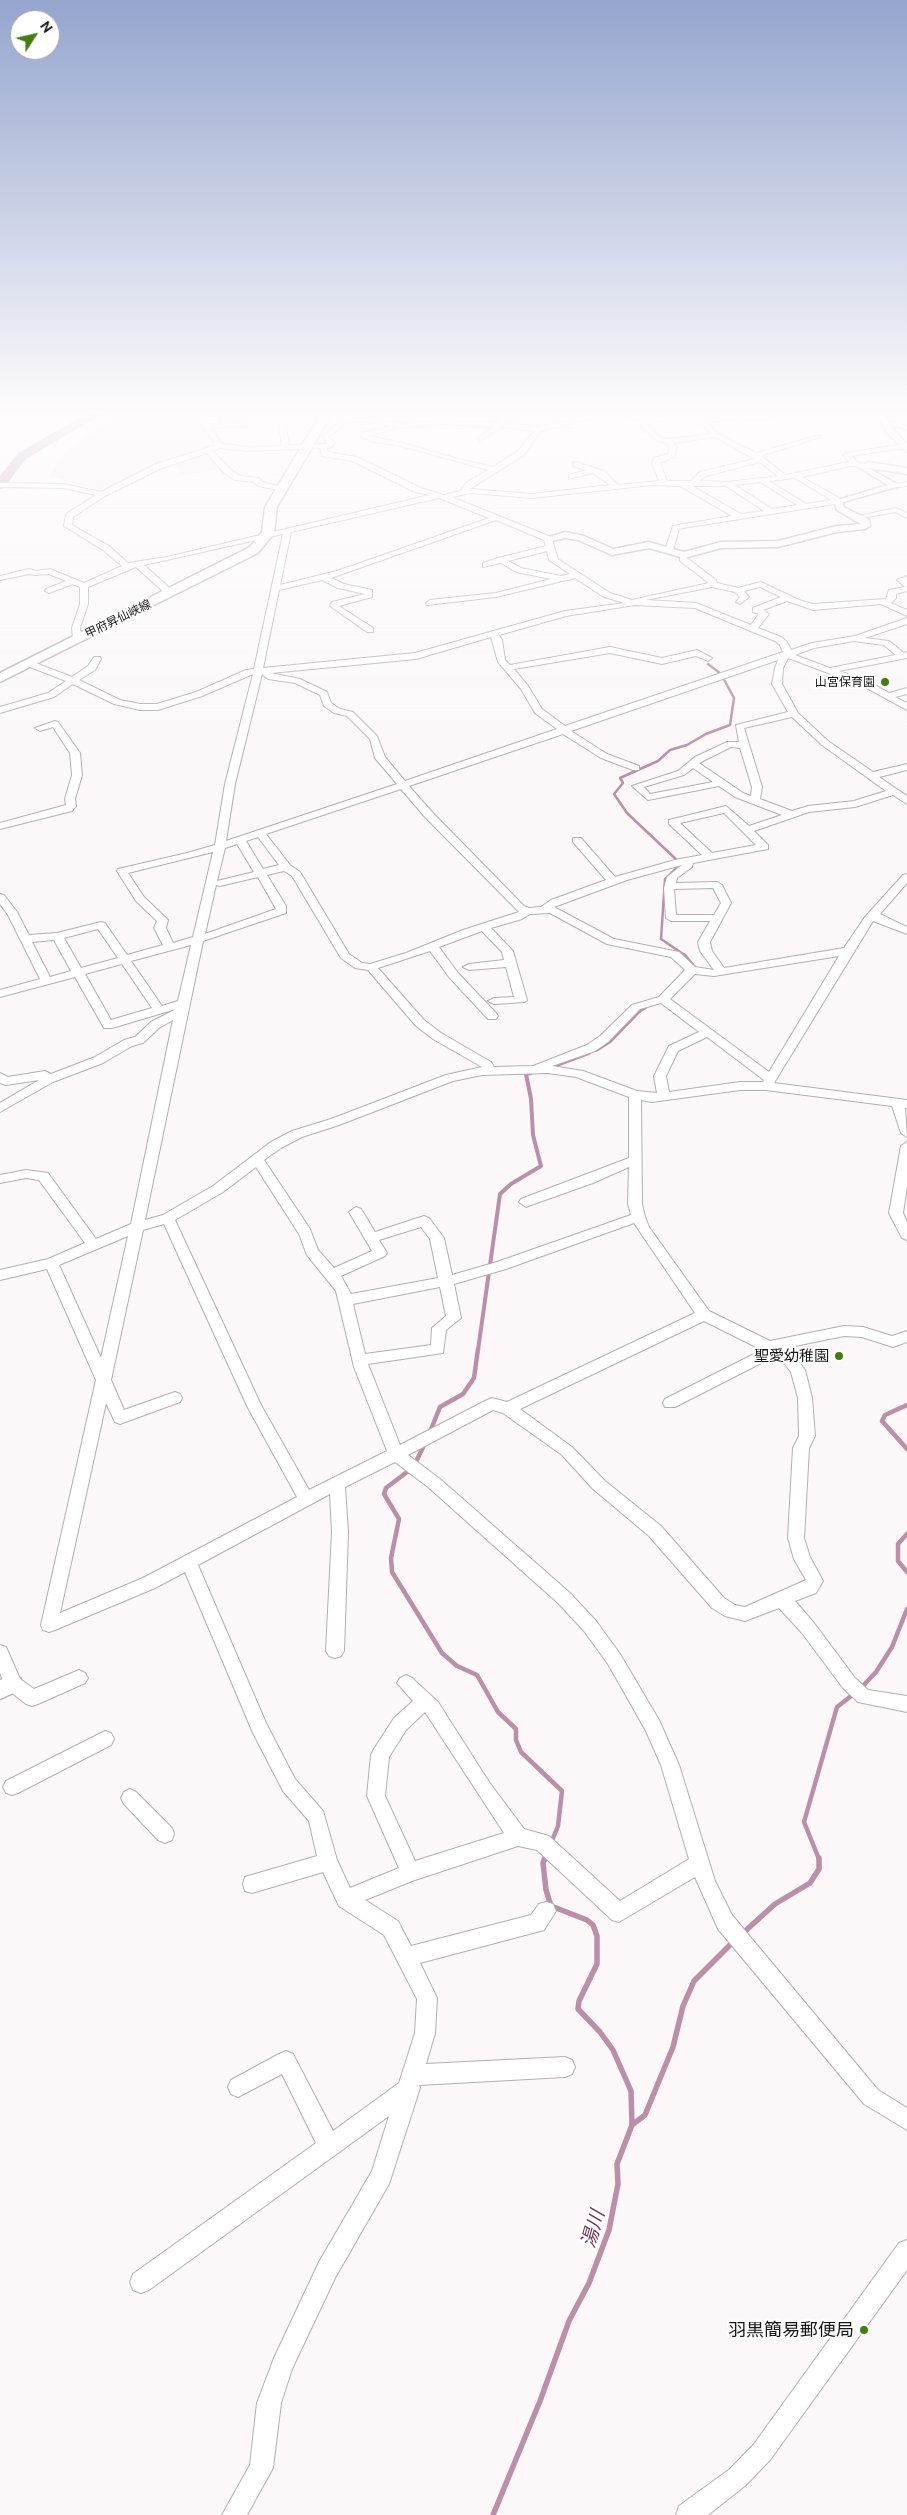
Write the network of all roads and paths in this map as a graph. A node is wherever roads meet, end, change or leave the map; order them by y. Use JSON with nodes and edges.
{"nodes":[{"id":1,"x":74,"y":529,"type":"edge"},
{"id":2,"x":269,"y":529,"type":"edge"},
{"id":3,"x":464,"y":529,"type":"edge"},
{"id":4,"x":519,"y":529,"type":"edge"},
{"id":5,"x":678,"y":529,"type":"edge"},
{"id":6,"x":836,"y":529,"type":"edge"},
{"id":7,"x":288,"y":530,"type":"joint"},
{"id":8,"x":268,"y":534,"type":"junction"},
{"id":9,"x":549,"y":544,"type":"junction"},
{"id":10,"x":669,"y":550,"type":"junction"},
{"id":11,"x":684,"y":555,"type":"junction"},
{"id":12,"x":501,"y":560,"type":"junction"},
{"id":13,"x":138,"y":564,"type":"junction"},
{"id":14,"x":486,"y":565,"type":"dead end"},
{"id":15,"x":126,"y":566,"type":"junction"},
{"id":16,"x":576,"y":575,"type":"junction"},
{"id":17,"x":323,"y":577,"type":"junction"},
{"id":18,"x":0,"y":578,"type":"edge"},
{"id":19,"x":564,"y":578,"type":"junction"},
{"id":20,"x":907,"y":578,"type":"edge"},
{"id":21,"x":73,"y":581,"type":"junction"},
{"id":22,"x":712,"y":585,"type":"junction"},
{"id":23,"x":84,"y":586,"type":"junction"},
{"id":24,"x":907,"y":587,"type":"edge"},
{"id":25,"x":276,"y":588,"type":"junction"},
{"id":26,"x":738,"y":590,"type":"junction"},
{"id":27,"x":49,"y":591,"type":"dead end"},
{"id":28,"x":170,"y":593,"type":"junction"},
{"id":29,"x":788,"y":598,"type":"junction"},
{"id":30,"x":886,"y":601,"type":"junction"},
{"id":31,"x":430,"y":602,"type":"dead end"},
{"id":32,"x":632,"y":602,"type":"junction"},
{"id":33,"x":740,"y":602,"type":"dead end"},
{"id":34,"x":905,"y":621,"type":"edge"},
{"id":35,"x":752,"y":628,"type":"junction"},
{"id":36,"x":370,"y":630,"type":"dead end"},
{"id":37,"x":494,"y":635,"type":"junction"},
{"id":38,"x":77,"y":639,"type":"junction"},
{"id":39,"x":778,"y":639,"type":"junction"},
{"id":40,"x":852,"y":639,"type":"junction"},
{"id":41,"x":812,"y":646,"type":"junction"},
{"id":42,"x":786,"y":656,"type":"junction"},
{"id":43,"x":905,"y":656,"type":"edge"},
{"id":44,"x":708,"y":658,"type":"dead end"},
{"id":45,"x":97,"y":659,"type":"dead end"},
{"id":46,"x":28,"y":663,"type":"junction"},
{"id":47,"x":508,"y":668,"type":"junction"},
{"id":48,"x":831,"y":670,"type":"junction"},
{"id":49,"x":260,"y":671,"type":"junction"},
{"id":50,"x":0,"y":678,"type":"edge"},
{"id":51,"x":74,"y":681,"type":"junction"},
{"id":52,"x":907,"y":691,"type":"edge"},
{"id":53,"x":887,"y":696,"type":"junction"},
{"id":54,"x":907,"y":708,"type":"edge"},
{"id":55,"x":0,"y":710,"type":"edge"},
{"id":56,"x":794,"y":714,"type":"junction"},
{"id":57,"x":40,"y":728,"type":"dead end"},
{"id":58,"x":565,"y":729,"type":"junction"},
{"id":59,"x":746,"y":745,"type":"junction"},
{"id":60,"x":693,"y":764,"type":"junction"},
{"id":61,"x":907,"y":767,"type":"edge"},
{"id":62,"x":636,"y":768,"type":"dead end"},
{"id":63,"x":869,"y":776,"type":"junction"},
{"id":64,"x":720,"y":783,"type":"junction"},
{"id":65,"x":402,"y":784,"type":"junction"},
{"id":66,"x":893,"y":792,"type":"junction"},
{"id":67,"x":755,"y":801,"type":"junction"},
{"id":68,"x":907,"y":801,"type":"edge"},
{"id":69,"x":790,"y":814,"type":"junction"},
{"id":70,"x":0,"y":826,"type":"edge"},
{"id":71,"x":747,"y":830,"type":"junction"},
{"id":72,"x":260,"y":833,"type":"junction"},
{"id":73,"x":240,"y":840,"type":"junction"},
{"id":74,"x":577,"y":840,"type":"dead end"},
{"id":75,"x":220,"y":846,"type":"junction"},
{"id":76,"x":709,"y":856,"type":"junction"},
{"id":77,"x":687,"y":860,"type":"junction"},
{"id":78,"x":286,"y":867,"type":"junction"},
{"id":79,"x":261,"y":873,"type":"junction"},
{"id":80,"x":906,"y":879,"type":"edge"},
{"id":81,"x":612,"y":881,"type":"junction"},
{"id":82,"x":220,"y":883,"type":"dead end"},
{"id":83,"x":670,"y":886,"type":"junction"},
{"id":84,"x":0,"y":897,"type":"edge"},
{"id":85,"x":545,"y":909,"type":"junction"},
{"id":86,"x":528,"y":911,"type":"junction"},
{"id":87,"x":873,"y":915,"type":"junction"},
{"id":88,"x":716,"y":918,"type":"junction"},
{"id":89,"x":484,"y":927,"type":"junction"},
{"id":90,"x":907,"y":931,"type":"edge"},
{"id":91,"x":57,"y":936,"type":"junction"},
{"id":92,"x":26,"y":939,"type":"junction"},
{"id":93,"x":198,"y":939,"type":"junction"},
{"id":94,"x":431,"y":946,"type":"junction"},
{"id":95,"x":170,"y":947,"type":"junction"},
{"id":96,"x":848,"y":951,"type":"junction"},
{"id":97,"x":124,"y":960,"type":"junction"},
{"id":98,"x":511,"y":963,"type":"junction"},
{"id":99,"x":371,"y":967,"type":"junction"},
{"id":100,"x":469,"y":967,"type":"dead end"},
{"id":101,"x":692,"y":970,"type":"junction"},
{"id":102,"x":721,"y":971,"type":"junction"},
{"id":103,"x":77,"y":973,"type":"junction"},
{"id":104,"x":46,"y":981,"type":"junction"},
{"id":105,"x":0,"y":994,"type":"edge"},
{"id":106,"x":662,"y":999,"type":"junction"},
{"id":107,"x":494,"y":1001,"type":"dead end"},
{"id":108,"x":182,"y":1007,"type":"junction"},
{"id":109,"x":159,"y":1010,"type":"junction"},
{"id":110,"x":492,"y":1016,"type":"dead end"},
{"id":111,"x":708,"y":1032,"type":"junction"},
{"id":112,"x":531,"y":1069,"type":"junction"},
{"id":113,"x":490,"y":1070,"type":"junction"},
{"id":114,"x":0,"y":1077,"type":"edge"},
{"id":115,"x":49,"y":1079,"type":"junction"},
{"id":116,"x":768,"y":1082,"type":"junction"},
{"id":117,"x":634,"y":1095,"type":"junction"},
{"id":118,"x":664,"y":1097,"type":"junction"},
{"id":119,"x":902,"y":1103,"type":"edge"},
{"id":120,"x":0,"y":1108,"type":"edge"},
{"id":121,"x":907,"y":1133,"type":"edge"},
{"id":122,"x":907,"y":1146,"type":"edge"},
{"id":123,"x":257,"y":1160,"type":"junction"},
{"id":124,"x":635,"y":1161,"type":"junction"},
{"id":125,"x":0,"y":1179,"type":"edge"},
{"id":126,"x":526,"y":1202,"type":"dead end"},
{"id":127,"x":356,"y":1212,"type":"dead end"},
{"id":128,"x":638,"y":1217,"type":"junction"},
{"id":129,"x":168,"y":1218,"type":"junction"},
{"id":130,"x":137,"y":1227,"type":"junction"},
{"id":131,"x":907,"y":1235,"type":"edge"},
{"id":132,"x":372,"y":1238,"type":"junction"},
{"id":133,"x":93,"y":1244,"type":"junction"},
{"id":134,"x":51,"y":1263,"type":"junction"},
{"id":135,"x":332,"y":1274,"type":"junction"},
{"id":136,"x":0,"y":1275,"type":"edge"},
{"id":137,"x":447,"y":1281,"type":"junction"},
{"id":138,"x":345,"y":1300,"type":"junction"},
{"id":139,"x":704,"y":1315,"type":"junction"},
{"id":140,"x":907,"y":1336,"type":"edge"},
{"id":141,"x":773,"y":1348,"type":"junction"},
{"id":142,"x":359,"y":1360,"type":"junction"},
{"id":143,"x":103,"y":1381,"type":"junction"},
{"id":144,"x":174,"y":1398,"type":"dead end"},
{"id":145,"x":670,"y":1403,"type":"dead end"},
{"id":146,"x":508,"y":1408,"type":"junction"},
{"id":147,"x":396,"y":1454,"type":"junction"},
{"id":148,"x":337,"y":1484,"type":"junction"},
{"id":149,"x":306,"y":1499,"type":"junction"},
{"id":150,"x":189,"y":1563,"type":"junction"},
{"id":151,"x":782,"y":1599,"type":"junction"},
{"id":152,"x":0,"y":1652,"type":"edge"},
{"id":153,"x":335,"y":1652,"type":"dead end"},
{"id":154,"x":79,"y":1678,"type":"dead end"},
{"id":155,"x":406,"y":1683,"type":"dead end"},
{"id":156,"x":6,"y":1687,"type":"edge"},
{"id":157,"x":425,"y":1701,"type":"junction"},
{"id":158,"x":907,"y":1704,"type":"edge"},
{"id":159,"x":106,"y":1739,"type":"dead end"},
{"id":160,"x":12,"y":1787,"type":"dead end"},
{"id":161,"x":130,"y":1798,"type":"dead end"},
{"id":162,"x":165,"y":1834,"type":"dead end"},
{"id":163,"x":518,"y":1837,"type":"junction"},
{"id":164,"x":328,"y":1862,"type":"junction"},
{"id":165,"x":700,"y":1863,"type":"junction"},
{"id":166,"x":410,"y":1872,"type":"junction"},
{"id":167,"x":252,"y":1884,"type":"dead end"},
{"id":168,"x":346,"y":1898,"type":"junction"},
{"id":169,"x":546,"y":1910,"type":"dead end"},
{"id":170,"x":406,"y":1957,"type":"junction"},
{"id":171,"x":565,"y":2067,"type":"dead end"},
{"id":172,"x":412,"y":2081,"type":"junction"},
{"id":173,"x":238,"y":2087,"type":"dead end"},
{"id":174,"x":907,"y":2120,"type":"edge"},
{"id":175,"x":329,"y":2146,"type":"junction"},
{"id":176,"x":907,"y":2251,"type":"edge"},
{"id":177,"x":141,"y":2282,"type":"dead end"},
{"id":178,"x":234,"y":2515,"type":"edge"},
{"id":179,"x":688,"y":2515,"type":"edge"}],
"edges":[{"from":1,"to":15,"type":"street"},
{"from":2,"to":8,"type":"main road"},
{"from":3,"to":17,"type":"street"},
{"from":4,"to":9,"type":"street"},
{"from":5,"to":10,"type":"street"},
{"from":6,"to":11,"type":"street"},
{"from":7,"to":8,"type":"street"},
{"from":7,"to":25,"type":"street"},
{"from":8,"to":13,"type":"street"},
{"from":8,"to":28,"type":"main road","name":"甲府昇仙峡線"},
{"from":9,"to":10,"type":"street"},
{"from":9,"to":12,"type":"street"},
{"from":9,"to":16,"type":"street"},
{"from":10,"to":11,"type":"street"},
{"from":11,"to":22,"type":"street"},
{"from":12,"to":14,"type":"street"},
{"from":12,"to":19,"type":"street"},
{"from":13,"to":15,"type":"street"},
{"from":13,"to":28,"type":"street"},
{"from":15,"to":23,"type":"street"},
{"from":16,"to":19,"type":"street"},
{"from":16,"to":32,"type":"street"},
{"from":17,"to":25,"type":"street"},
{"from":17,"to":36,"type":"street"},
{"from":18,"to":21,"type":"street"},
{"from":19,"to":31,"type":"street"},
{"from":20,"to":24,"type":"street"},
{"from":21,"to":23,"type":"street"},
{"from":21,"to":27,"type":"street"},
{"from":22,"to":26,"type":"street"},
{"from":22,"to":32,"type":"street"},
{"from":23,"to":38,"type":"street"},
{"from":24,"to":30,"type":"street"},
{"from":25,"to":49,"type":"street"},
{"from":26,"to":29,"type":"street"},
{"from":26,"to":33,"type":"street"},
{"from":28,"to":38,"type":"main road","name":"甲府昇仙峡線"},
{"from":29,"to":30,"type":"street"},
{"from":29,"to":35,"type":"street"},
{"from":30,"to":34,"type":"street"},
{"from":32,"to":35,"type":"street"},
{"from":32,"to":37,"type":"street"},
{"from":34,"to":40,"type":"street"},
{"from":35,"to":39,"type":"street"},
{"from":37,"to":47,"type":"street"},
{"from":37,"to":49,"type":"street"},
{"from":38,"to":46,"type":"main road","name":"甲府昇仙峡線"},
{"from":39,"to":41,"type":"street"},
{"from":39,"to":42,"type":"street"},
{"from":40,"to":41,"type":"street"},
{"from":40,"to":43,"type":"street"},
{"from":41,"to":42,"type":"street"},
{"from":42,"to":48,"type":"street"},
{"from":42,"to":56,"type":"street"},
{"from":42,"to":58,"type":"street"},
{"from":43,"to":48,"type":"street"},
{"from":44,"to":47,"type":"street"},
{"from":45,"to":51,"type":"street"},
{"from":46,"to":50,"type":"main road","name":"甲府昇仙峡線"},
{"from":46,"to":51,"type":"street"},
{"from":47,"to":58,"type":"street"},
{"from":48,"to":53,"type":"street"},
{"from":49,"to":51,"type":"street"},
{"from":49,"to":65,"type":"street"},
{"from":49,"to":75,"type":"street"},
{"from":51,"to":55,"type":"street"},
{"from":52,"to":53,"type":"street"},
{"from":53,"to":54,"type":"street"},
{"from":56,"to":59,"type":"street"},
{"from":56,"to":63,"type":"street"},
{"from":57,"to":70,"type":"street"},
{"from":58,"to":62,"type":"street"},
{"from":58,"to":65,"type":"street"},
{"from":59,"to":60,"type":"street"},
{"from":59,"to":67,"type":"street"},
{"from":60,"to":64,"type":"street"},
{"from":60,"to":64,"type":"street"},
{"from":61,"to":63,"type":"street"},
{"from":63,"to":66,"type":"street"},
{"from":64,"to":67,"type":"street"},
{"from":65,"to":72,"type":"street"},
{"from":65,"to":86,"type":"street"},
{"from":66,"to":68,"type":"street"},
{"from":66,"to":69,"type":"street"},
{"from":67,"to":69,"type":"street"},
{"from":69,"to":71,"type":"street"},
{"from":71,"to":76,"type":"street"},
{"from":71,"to":76,"type":"street"},
{"from":72,"to":73,"type":"street"},
{"from":72,"to":78,"type":"street"},
{"from":73,"to":75,"type":"street"},
{"from":73,"to":79,"type":"street"},
{"from":74,"to":81,"type":"street"},
{"from":75,"to":93,"type":"street"},
{"from":75,"to":95,"type":"street"},
{"from":76,"to":77,"type":"street"},
{"from":77,"to":81,"type":"street"},
{"from":77,"to":83,"type":"street"},
{"from":78,"to":79,"type":"street"},
{"from":78,"to":99,"type":"street"},
{"from":79,"to":82,"type":"street"},
{"from":79,"to":93,"type":"street"},
{"from":80,"to":87,"type":"street"},
{"from":81,"to":85,"type":"street"},
{"from":83,"to":88,"type":"street"},
{"from":83,"to":88,"type":"street"},
{"from":84,"to":92,"type":"street"},
{"from":85,"to":86,"type":"street"},
{"from":85,"to":101,"type":"street"},
{"from":86,"to":89,"type":"street"},
{"from":87,"to":90,"type":"street"},
{"from":87,"to":96,"type":"street"},
{"from":88,"to":102,"type":"street"},
{"from":89,"to":94,"type":"street"},
{"from":89,"to":98,"type":"street"},
{"from":91,"to":92,"type":"street"},
{"from":91,"to":97,"type":"street"},
{"from":91,"to":103,"type":"street"},
{"from":92,"to":104,"type":"street"},
{"from":93,"to":95,"type":"street"},
{"from":93,"to":108,"type":"street"},
{"from":94,"to":99,"type":"street"},
{"from":94,"to":110,"type":"street"},
{"from":95,"to":97,"type":"street"},
{"from":96,"to":102,"type":"street"},
{"from":96,"to":116,"type":"street"},
{"from":97,"to":103,"type":"street"},
{"from":97,"to":109,"type":"street"},
{"from":98,"to":100,"type":"street"},
{"from":98,"to":107,"type":"street"},
{"from":99,"to":113,"type":"street"},
{"from":101,"to":102,"type":"street"},
{"from":101,"to":106,"type":"street"},
{"from":103,"to":104,"type":"street"},
{"from":103,"to":109,"type":"street"},
{"from":104,"to":105,"type":"street"},
{"from":106,"to":111,"type":"street"},
{"from":106,"to":112,"type":"street"},
{"from":108,"to":109,"type":"street"},
{"from":108,"to":115,"type":"street"},
{"from":108,"to":130,"type":"street"},
{"from":111,"to":116,"type":"street"},
{"from":111,"to":118,"type":"street"},
{"from":112,"to":113,"type":"street"},
{"from":112,"to":117,"type":"street"},
{"from":113,"to":123,"type":"street"},
{"from":114,"to":115,"type":"street"},
{"from":115,"to":120,"type":"street"},
{"from":116,"to":118,"type":"street"},
{"from":116,"to":119,"type":"street"},
{"from":117,"to":118,"type":"street"},
{"from":117,"to":124,"type":"street"},
{"from":119,"to":121,"type":"street"},
{"from":122,"to":131,"type":"street"},
{"from":123,"to":129,"type":"street"},
{"from":123,"to":135,"type":"street"},
{"from":124,"to":126,"type":"street"},
{"from":124,"to":128,"type":"street"},
{"from":125,"to":133,"type":"street"},
{"from":127,"to":132,"type":"street"},
{"from":128,"to":137,"type":"street"},
{"from":128,"to":139,"type":"street"},
{"from":129,"to":130,"type":"street"},
{"from":129,"to":149,"type":"street"},
{"from":130,"to":133,"type":"street"},
{"from":130,"to":143,"type":"street"},
{"from":132,"to":135,"type":"street"},
{"from":132,"to":137,"type":"street"},
{"from":133,"to":134,"type":"street"},
{"from":134,"to":136,"type":"street"},
{"from":134,"to":143,"type":"street"},
{"from":135,"to":138,"type":"street"},
{"from":137,"to":138,"type":"street"},
{"from":137,"to":142,"type":"street"},
{"from":138,"to":142,"type":"street"},
{"from":139,"to":141,"type":"street"},
{"from":139,"to":146,"type":"street"},
{"from":140,"to":141,"type":"street"},
{"from":141,"to":145,"type":"street"},
{"from":141,"to":151,"type":"street"},
{"from":142,"to":147,"type":"street"},
{"from":143,"to":144,"type":"street"},
{"from":143,"to":150,"type":"street"},
{"from":146,"to":147,"type":"street"},
{"from":146,"to":151,"type":"street"},
{"from":147,"to":148,"type":"street"},
{"from":147,"to":165,"type":"street"},
{"from":148,"to":149,"type":"street"},
{"from":148,"to":153,"type":"street"},
{"from":149,"to":150,"type":"street"},
{"from":150,"to":164,"type":"street"},
{"from":151,"to":158,"type":"street"},
{"from":152,"to":156,"type":"street"},
{"from":154,"to":156,"type":"street"},
{"from":155,"to":157,"type":"street"},
{"from":157,"to":163,"type":"street"},
{"from":157,"to":166,"type":"street"},
{"from":159,"to":160,"type":"street"},
{"from":161,"to":162,"type":"street"},
{"from":163,"to":165,"type":"street"},
{"from":163,"to":166,"type":"street"},
{"from":164,"to":167,"type":"street"},
{"from":164,"to":168,"type":"street"},
{"from":165,"to":174,"type":"street"},
{"from":166,"to":168,"type":"street"},
{"from":168,"to":170,"type":"street"},
{"from":169,"to":170,"type":"street"},
{"from":170,"to":172,"type":"street"},
{"from":171,"to":172,"type":"street"},
{"from":172,"to":175,"type":"street"},
{"from":172,"to":178,"type":"street"},
{"from":173,"to":175,"type":"street"},
{"from":175,"to":177,"type":"street"},
{"from":176,"to":179,"type":"street"}]}
